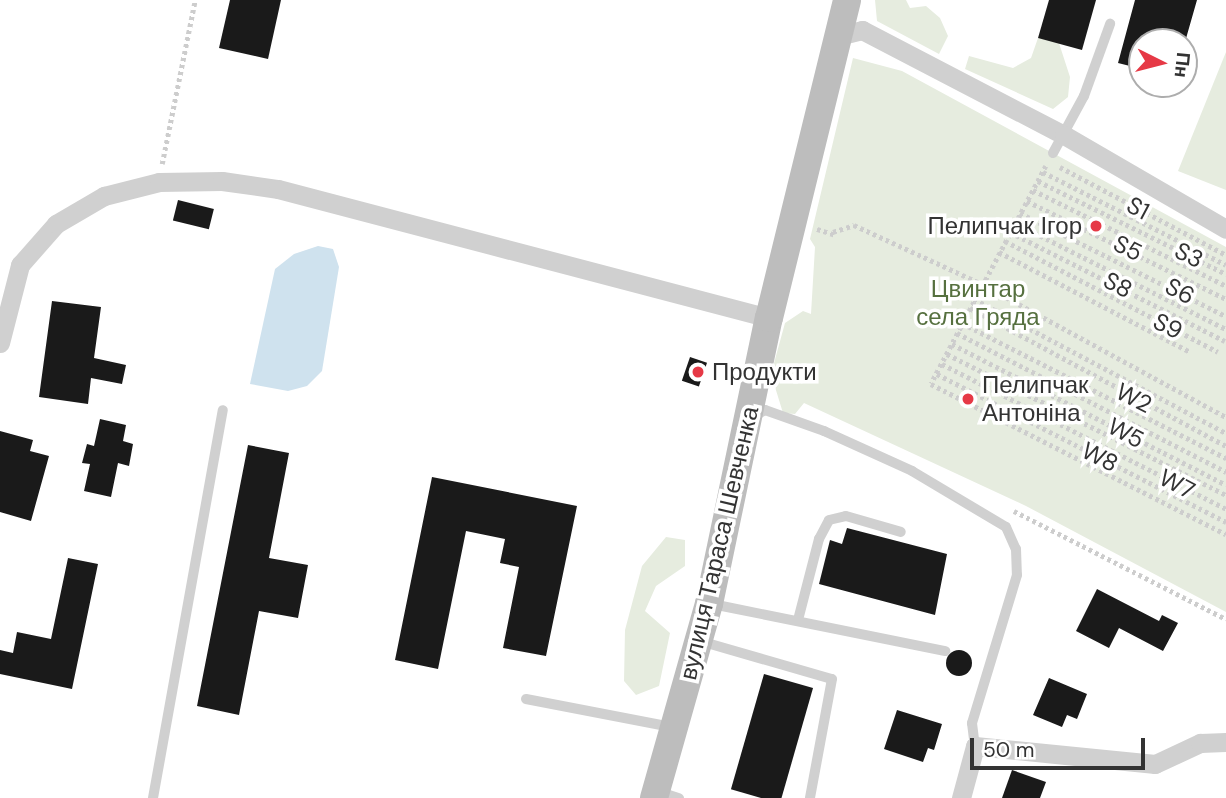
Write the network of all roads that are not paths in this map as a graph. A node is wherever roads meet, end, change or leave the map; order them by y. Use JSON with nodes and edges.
{"nodes":[{"id":1,"x":847,"y":0,"type":"edge"},
{"id":2,"x":1110,"y":24,"type":"dead end"},
{"id":3,"x":838,"y":36,"type":"junction"},
{"id":4,"x":1063,"y":135,"type":"junction"},
{"id":5,"x":1051,"y":157,"type":"road end"},
{"id":6,"x":1226,"y":229,"type":"edge"},
{"id":7,"x":769,"y":318,"type":"junction"},
{"id":8,"x":0,"y":343,"type":"edge"},
{"id":9,"x":223,"y":410,"type":"dead end"},
{"id":10,"x":746,"y":421,"type":"junction"},
{"id":11,"x":901,"y":532,"type":"dead end"},
{"id":12,"x":709,"y":604,"type":"junction"},
{"id":13,"x":798,"y":620,"type":"junction"},
{"id":14,"x":700,"y":640,"type":"junction"},
{"id":15,"x":945,"y":651,"type":"dead end"},
{"id":16,"x":526,"y":699,"type":"dead end"},
{"id":17,"x":675,"y":728,"type":"junction"},
{"id":18,"x":1226,"y":742,"type":"edge"},
{"id":19,"x":975,"y":746,"type":"junction"},
{"id":20,"x":664,"y":796,"type":"edge"},
{"id":21,"x":153,"y":798,"type":"edge"},
{"id":22,"x":810,"y":798,"type":"edge"},
{"id":23,"x":961,"y":798,"type":"edge"}],
"edges":[{"from":1,"to":3,"type":"street","name":"вулиця Тараса Шевченка"},
{"from":2,"to":4,"type":"lane"},
{"from":3,"to":4,"type":"street"},
{"from":3,"to":7,"type":"street","name":"вулиця Тараса Шевченка"},
{"from":4,"to":5,"type":"lane"},
{"from":4,"to":6,"type":"street"},
{"from":7,"to":8,"type":"street"},
{"from":7,"to":10,"type":"street","name":"вулиця Тараса Шевченка"},
{"from":9,"to":21,"type":"lane"},
{"from":10,"to":12,"type":"street","name":"вулиця Тараса Шевченка"},
{"from":10,"to":19,"type":"lane"},
{"from":11,"to":13,"type":"lane"},
{"from":12,"to":13,"type":"lane"},
{"from":12,"to":14,"type":"street","name":"вулиця Тараса Шевченка"},
{"from":13,"to":15,"type":"lane"},
{"from":14,"to":17,"type":"street","name":"вулиця Тараса Шевченка"},
{"from":14,"to":22,"type":"lane"},
{"from":16,"to":17,"type":"lane"},
{"from":17,"to":20,"type":"street","name":"вулиця Тараса Шевченка"},
{"from":18,"to":19,"type":"street"},
{"from":19,"to":23,"type":"street"}]}
